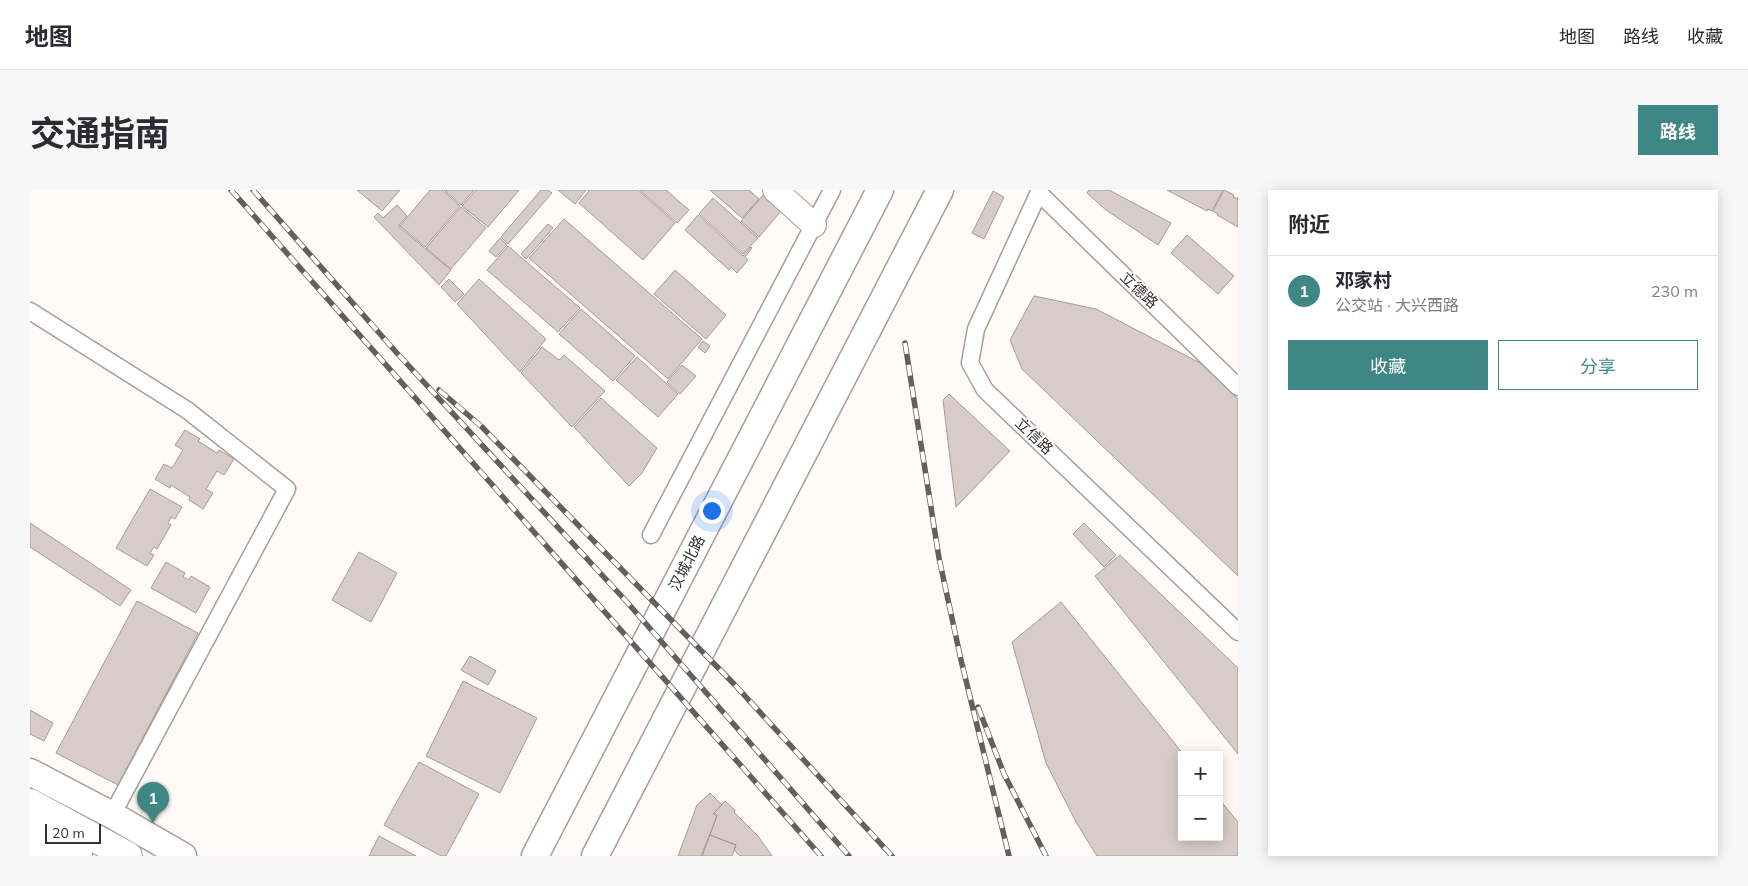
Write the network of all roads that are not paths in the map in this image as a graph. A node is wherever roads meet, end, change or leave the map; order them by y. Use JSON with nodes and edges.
{"nodes":[{"id":1,"x":775,"y":190,"type":"edge"},
{"id":2,"x":832,"y":190,"type":"edge"},
{"id":3,"x":880,"y":190,"type":"edge"},
{"id":4,"x":940,"y":190,"type":"edge"},
{"id":5,"x":1040,"y":192,"type":"edge"},
{"id":6,"x":814,"y":225,"type":"junction"},
{"id":7,"x":30,"y":311,"type":"edge"},
{"id":8,"x":1238,"y":387,"type":"edge"},
{"id":9,"x":651,"y":535,"type":"dead end"},
{"id":10,"x":1238,"y":632,"type":"edge"},
{"id":11,"x":30,"y":772,"type":"edge"},
{"id":12,"x":30,"y":803,"type":"edge"},
{"id":13,"x":112,"y":815,"type":"junction"},
{"id":14,"x":30,"y":831,"type":"edge"},
{"id":15,"x":30,"y":854,"type":"edge"},
{"id":16,"x":34,"y":856,"type":"edge"},
{"id":17,"x":78,"y":856,"type":"edge"},
{"id":18,"x":128,"y":856,"type":"edge"},
{"id":19,"x":183,"y":856,"type":"edge"},
{"id":20,"x":535,"y":856,"type":"edge"},
{"id":21,"x":595,"y":856,"type":"edge"}],
"edges":[{"from":1,"to":6,"type":"street"},
{"from":2,"to":6,"type":"street"},
{"from":3,"to":20,"type":"main road","name":"汉城北路"},
{"from":4,"to":21,"type":"main road"},
{"from":5,"to":8,"type":"street","name":"立德路"},
{"from":5,"to":10,"type":"street","name":"立信路"},
{"from":6,"to":9,"type":"street"},
{"from":7,"to":13,"type":"street"},
{"from":11,"to":13,"type":"main road"},
{"from":12,"to":18,"type":"highway"},
{"from":13,"to":19,"type":"main road"},
{"from":14,"to":17,"type":"highway"},
{"from":15,"to":16,"type":"main road"}]}
